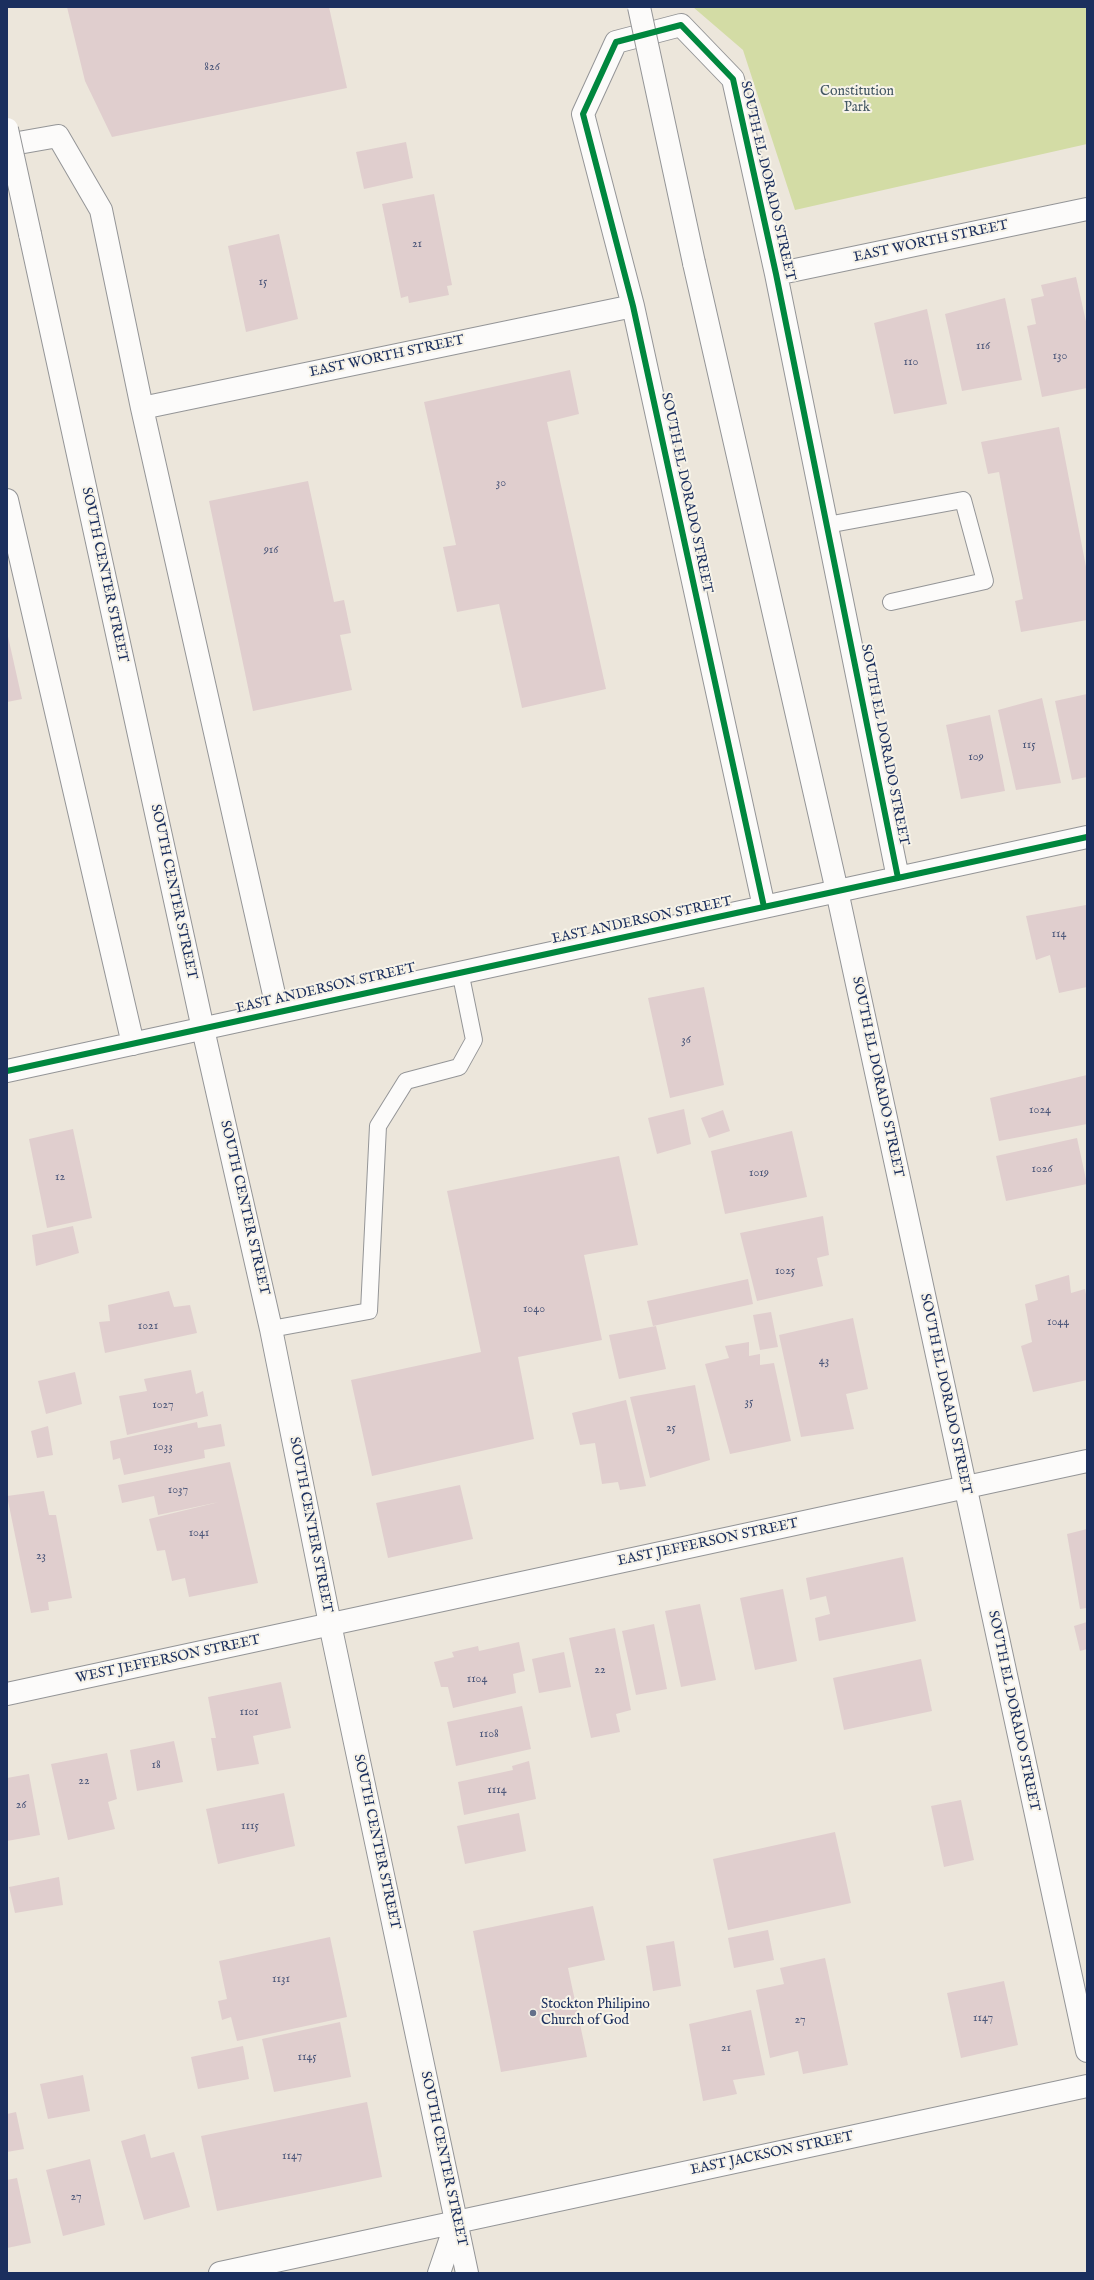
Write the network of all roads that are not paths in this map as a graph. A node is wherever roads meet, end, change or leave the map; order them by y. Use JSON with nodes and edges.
{"nodes":[{"id":1,"x":639,"y":7,"type":"edge"},
{"id":2,"x":7,"y":129,"type":"edge"},
{"id":3,"x":7,"y":145,"type":"edge"},
{"id":4,"x":1087,"y":210,"type":"edge"},
{"id":5,"x":776,"y":274,"type":"junction"},
{"id":6,"x":633,"y":306,"type":"junction"},
{"id":7,"x":142,"y":408,"type":"junction"},
{"id":8,"x":7,"y":500,"type":"edge"},
{"id":9,"x":827,"y":525,"type":"junction"},
{"id":10,"x":891,"y":602,"type":"dead end"},
{"id":11,"x":1087,"y":837,"type":"edge"},
{"id":12,"x":898,"y":878,"type":"junction"},
{"id":13,"x":837,"y":891,"type":"junction"},
{"id":14,"x":764,"y":907,"type":"junction"},
{"id":15,"x":460,"y":971,"type":"junction"},
{"id":16,"x":278,"y":1012,"type":"junction"},
{"id":17,"x":203,"y":1029,"type":"junction"},
{"id":18,"x":133,"y":1044,"type":"junction"},
{"id":19,"x":7,"y":1071,"type":"edge"},
{"id":20,"x":271,"y":1329,"type":"junction"},
{"id":21,"x":1087,"y":1461,"type":"edge"},
{"id":22,"x":965,"y":1488,"type":"junction"},
{"id":23,"x":330,"y":1624,"type":"junction"},
{"id":24,"x":7,"y":1694,"type":"edge"},
{"id":25,"x":1087,"y":2051,"type":"edge"},
{"id":26,"x":1087,"y":2086,"type":"edge"},
{"id":27,"x":456,"y":2223,"type":"junction"},
{"id":28,"x":220,"y":2273,"type":"edge"},
{"id":29,"x":439,"y":2273,"type":"edge"},
{"id":30,"x":468,"y":2273,"type":"edge"}],
"edges":[{"from":1,"to":13,"type":"street","name":"SOUTH EL DORADO STREET","bridge":true},
{"from":2,"to":17,"type":"street","name":"SOUTH CENTER STREET","bridge":true},
{"from":3,"to":7,"type":"street"},
{"from":4,"to":5,"type":"street","name":"EAST WORTH STREET"},
{"from":5,"to":6,"type":"street","name":"SOUTH EL DORADO STREET"},
{"from":5,"to":9,"type":"street","name":"SOUTH EL DORADO STREET"},
{"from":6,"to":7,"type":"street","name":"EAST WORTH STREET"},
{"from":6,"to":14,"type":"street","name":"SOUTH EL DORADO STREET"},
{"from":7,"to":16,"type":"street"},
{"from":8,"to":18,"type":"street"},
{"from":9,"to":10,"type":"lane"},
{"from":9,"to":12,"type":"street","name":"SOUTH EL DORADO STREET"},
{"from":11,"to":12,"type":"street","name":"EAST ANDERSON STREET"},
{"from":12,"to":13,"type":"street","name":"EAST ANDERSON STREET"},
{"from":13,"to":14,"type":"street","name":"EAST ANDERSON STREET"},
{"from":13,"to":22,"type":"street","name":"SOUTH EL DORADO STREET"},
{"from":14,"to":15,"type":"street","name":"EAST ANDERSON STREET"},
{"from":15,"to":16,"type":"street","name":"EAST ANDERSON STREET"},
{"from":15,"to":20,"type":"lane"},
{"from":16,"to":17,"type":"street","name":"EAST ANDERSON STREET"},
{"from":17,"to":18,"type":"street","name":"EAST ANDERSON STREET"},
{"from":17,"to":20,"type":"street","name":"SOUTH CENTER STREET"},
{"from":18,"to":19,"type":"street","name":"EAST ANDERSON STREET"},
{"from":20,"to":23,"type":"street","name":"SOUTH CENTER STREET"},
{"from":21,"to":22,"type":"street","name":"EAST JEFFERSON STREET"},
{"from":22,"to":23,"type":"street","name":"EAST JEFFERSON STREET"},
{"from":22,"to":25,"type":"street","name":"SOUTH EL DORADO STREET"},
{"from":23,"to":24,"type":"street","name":"WEST JEFFERSON STREET"},
{"from":23,"to":27,"type":"street","name":"SOUTH CENTER STREET"},
{"from":26,"to":27,"type":"street","name":"EAST JACKSON STREET"},
{"from":27,"to":28,"type":"street","name":"EAST JACKSON STREET"},
{"from":27,"to":29,"type":"street"},
{"from":27,"to":30,"type":"street","name":"SOUTH CENTER STREET"}]}
